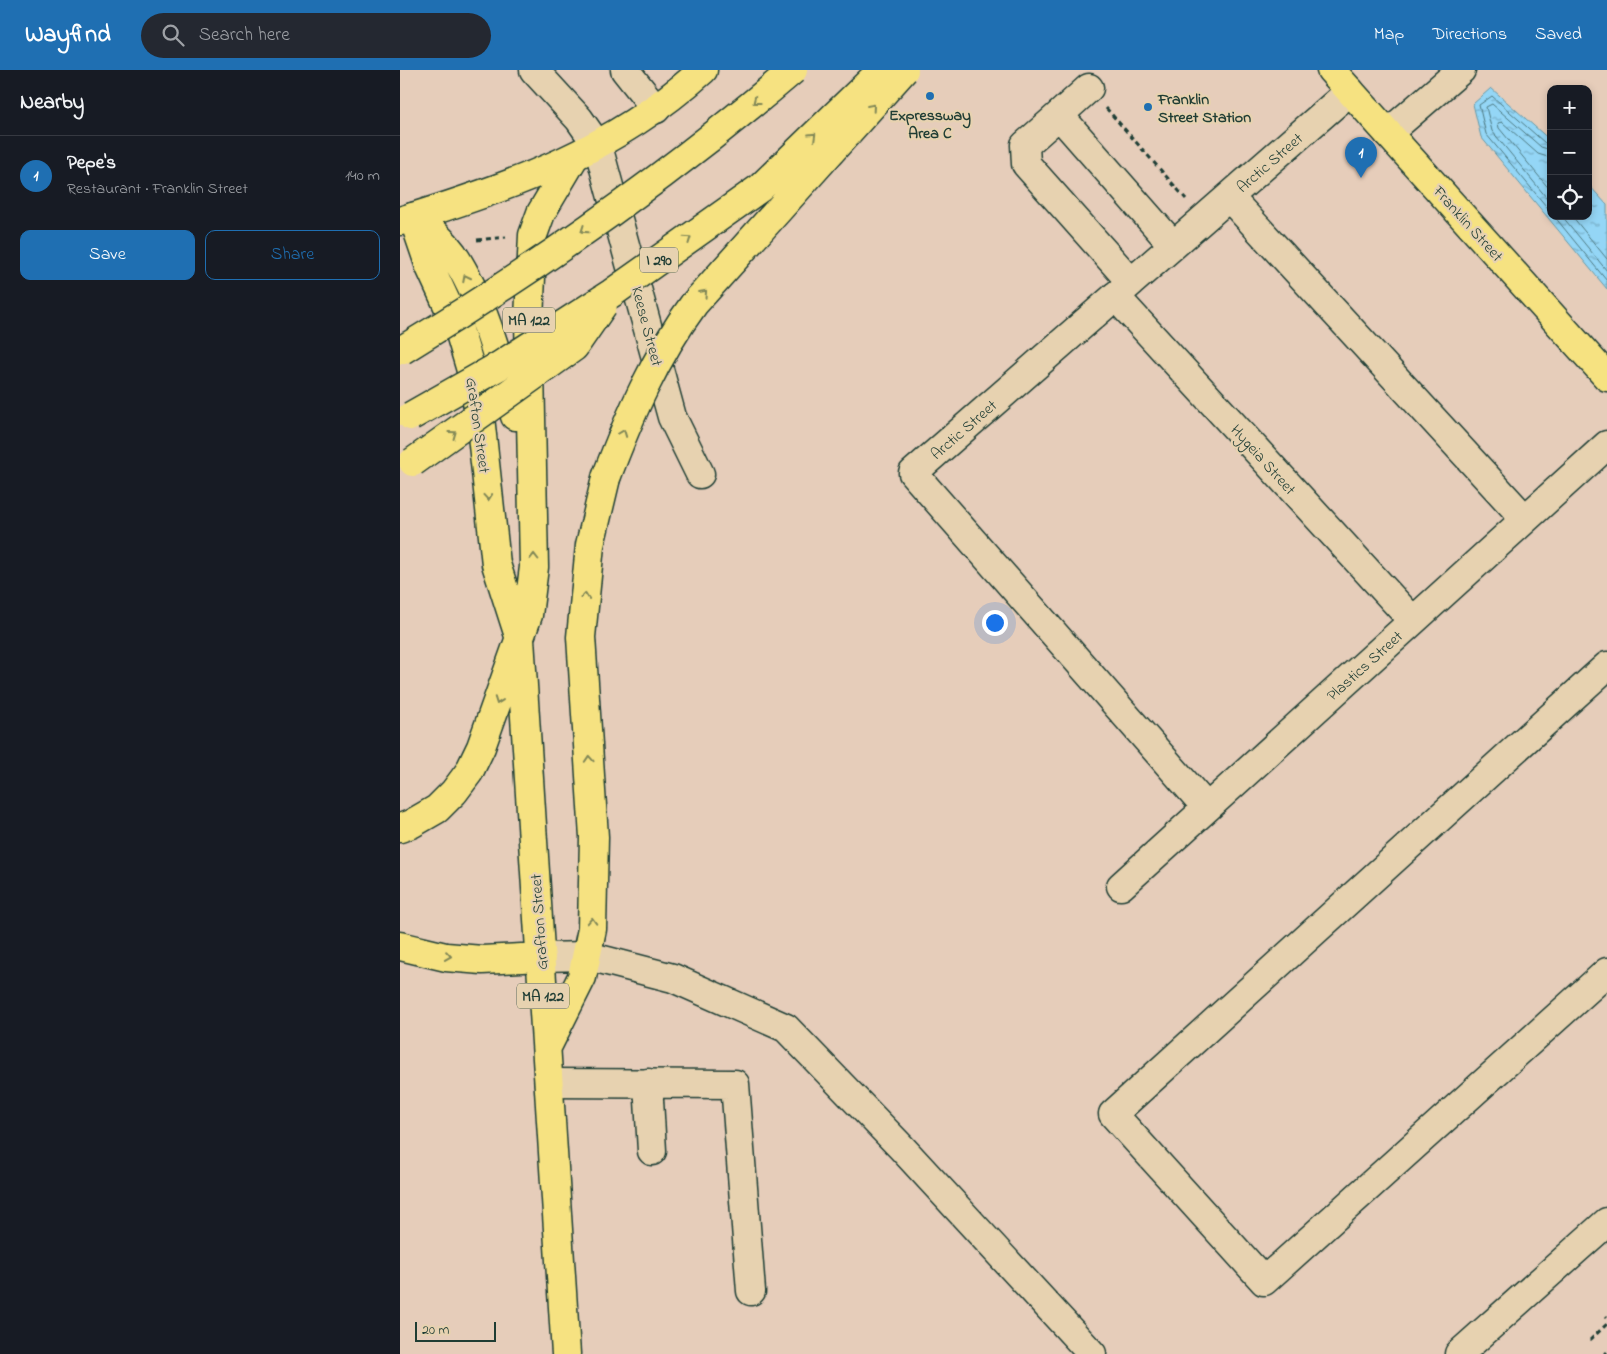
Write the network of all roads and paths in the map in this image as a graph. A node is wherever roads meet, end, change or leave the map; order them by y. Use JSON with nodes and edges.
{"nodes":[{"id":1,"x":534,"y":70,"type":"edge"},
{"id":2,"x":625,"y":70,"type":"edge"},
{"id":3,"x":703,"y":70,"type":"edge"},
{"id":4,"x":794,"y":70,"type":"edge"},
{"id":5,"x":882,"y":70,"type":"edge"},
{"id":6,"x":904,"y":70,"type":"edge"},
{"id":7,"x":1331,"y":70,"type":"edge"},
{"id":8,"x":1460,"y":70,"type":"edge"},
{"id":9,"x":1089,"y":88,"type":"joint"},
{"id":10,"x":1350,"y":91,"type":"junction"},
{"id":11,"x":656,"y":109,"type":"junction"},
{"id":12,"x":1059,"y":115,"type":"junction"},
{"id":13,"x":1388,"y":133,"type":"junction"},
{"id":14,"x":598,"y":146,"type":"junction"},
{"id":15,"x":573,"y":159,"type":"junction"},
{"id":16,"x":1229,"y":197,"type":"junction"},
{"id":17,"x":1190,"y":203,"type":"dead end"},
{"id":18,"x":404,"y":212,"type":"edge"},
{"id":19,"x":515,"y":236,"type":"dead end"},
{"id":20,"x":474,"y":240,"type":"dead end"},
{"id":21,"x":1173,"y":245,"type":"junction"},
{"id":22,"x":1123,"y":289,"type":"junction"},
{"id":23,"x":612,"y":293,"type":"junction"},
{"id":24,"x":401,"y":351,"type":"edge"},
{"id":25,"x":1607,"y":377,"type":"edge"},
{"id":26,"x":406,"y":419,"type":"edge"},
{"id":27,"x":1607,"y":445,"type":"edge"},
{"id":28,"x":407,"y":467,"type":"edge"},
{"id":29,"x":700,"y":474,"type":"dead end"},
{"id":30,"x":531,"y":491,"type":"junction"},
{"id":31,"x":1525,"y":519,"type":"junction"},
{"id":32,"x":1413,"y":621,"type":"junction"},
{"id":33,"x":520,"y":639,"type":"junction"},
{"id":34,"x":1607,"y":666,"type":"edge"},
{"id":35,"x":1207,"y":808,"type":"junction"},
{"id":36,"x":400,"y":828,"type":"edge"},
{"id":37,"x":1121,"y":886,"type":"dead end"},
{"id":38,"x":400,"y":946,"type":"edge"},
{"id":39,"x":588,"y":956,"type":"junction"},
{"id":40,"x":541,"y":957,"type":"junction"},
{"id":41,"x":1607,"y":972,"type":"edge"},
{"id":42,"x":546,"y":1047,"type":"junction"},
{"id":43,"x":549,"y":1083,"type":"junction"},
{"id":44,"x":648,"y":1083,"type":"junction"},
{"id":45,"x":652,"y":1152,"type":"dead end"},
{"id":46,"x":1607,"y":1222,"type":"edge"},
{"id":47,"x":751,"y":1291,"type":"dead end"},
{"id":48,"x":1607,"y":1324,"type":"edge"},
{"id":49,"x":1590,"y":1340,"type":"dead end"},
{"id":50,"x":566,"y":1354,"type":"edge"},
{"id":51,"x":1092,"y":1354,"type":"edge"},
{"id":52,"x":1459,"y":1354,"type":"edge"}],
"edges":[{"from":1,"to":14,"type":"street","name":"Keese Street"},
{"from":2,"to":11,"type":"street"},
{"from":3,"to":11,"type":"main road"},
{"from":4,"to":24,"type":"main road","one_way":true,"bridge":true},
{"from":23,"to":5,"type":"main road","number":"I 290","one_way":true,"bridge":true},
{"from":39,"to":6,"type":"main road","one_way":true,"bridge":true},
{"from":7,"to":10,"type":"main road","name":"Franklin Street"},
{"from":8,"to":13,"type":"street"},
{"from":9,"to":12,"type":"street"},
{"from":9,"to":17,"type":"path"},
{"from":10,"to":13,"type":"main road","name":"Franklin Street"},
{"from":10,"to":16,"type":"street","name":"Arctic Street"},
{"from":11,"to":14,"type":"main road"},
{"from":12,"to":21,"type":"street"},
{"from":12,"to":22,"type":"street","name":"Hygeia Street"},
{"from":13,"to":25,"type":"main road","name":"Franklin Street"},
{"from":14,"to":15,"type":"main road"},
{"from":14,"to":29,"type":"street","name":"Keese Street"},
{"from":15,"to":18,"type":"main road"},
{"from":15,"to":30,"type":"main road","name":"Grafton Street","number":"MA 122"},
{"from":16,"to":21,"type":"street","name":"Arctic Street"},
{"from":16,"to":31,"type":"street"},
{"from":30,"to":18,"type":"main road","name":"Grafton Street","one_way":true},
{"from":18,"to":33,"type":"main road","name":"Grafton Street","number":"MA 122","one_way":true},
{"from":19,"to":20,"type":"path"},
{"from":21,"to":22,"type":"street","name":"Arctic Street"},
{"from":22,"to":32,"type":"street","name":"Hygeia Street"},
{"from":22,"to":35,"type":"street","name":"Arctic Street"},
{"from":23,"to":26,"type":"main road","number":"I 290","bridge":true},
{"from":28,"to":23,"type":"main road","one_way":true,"bridge":true},
{"from":27,"to":31,"type":"street","name":"Plastics Street"},
{"from":33,"to":30,"type":"main road","name":"Grafton Street","number":"MA 122","one_way":true},
{"from":31,"to":32,"type":"street","name":"Plastics Street"},
{"from":32,"to":35,"type":"street","name":"Plastics Street"},
{"from":33,"to":36,"type":"main road","one_way":true},
{"from":33,"to":40,"type":"main road","name":"Grafton Street","number":"MA 122"},
{"from":34,"to":41,"type":"street"},
{"from":35,"to":37,"type":"street","name":"Plastics Street"},
{"from":38,"to":40,"type":"main road","one_way":true},
{"from":39,"to":40,"type":"street"},
{"from":39,"to":42,"type":"main road"},
{"from":39,"to":51,"type":"street"},
{"from":40,"to":42,"type":"main road","name":"Grafton Street","number":"MA 122"},
{"from":42,"to":43,"type":"main road","name":"Grafton Street","number":"MA 122"},
{"from":43,"to":44,"type":"street"},
{"from":43,"to":50,"type":"main road","name":"Grafton Street","number":"MA 122"},
{"from":44,"to":45,"type":"street"},
{"from":44,"to":47,"type":"street"},
{"from":46,"to":52,"type":"street"},
{"from":48,"to":49,"type":"path"}]}
